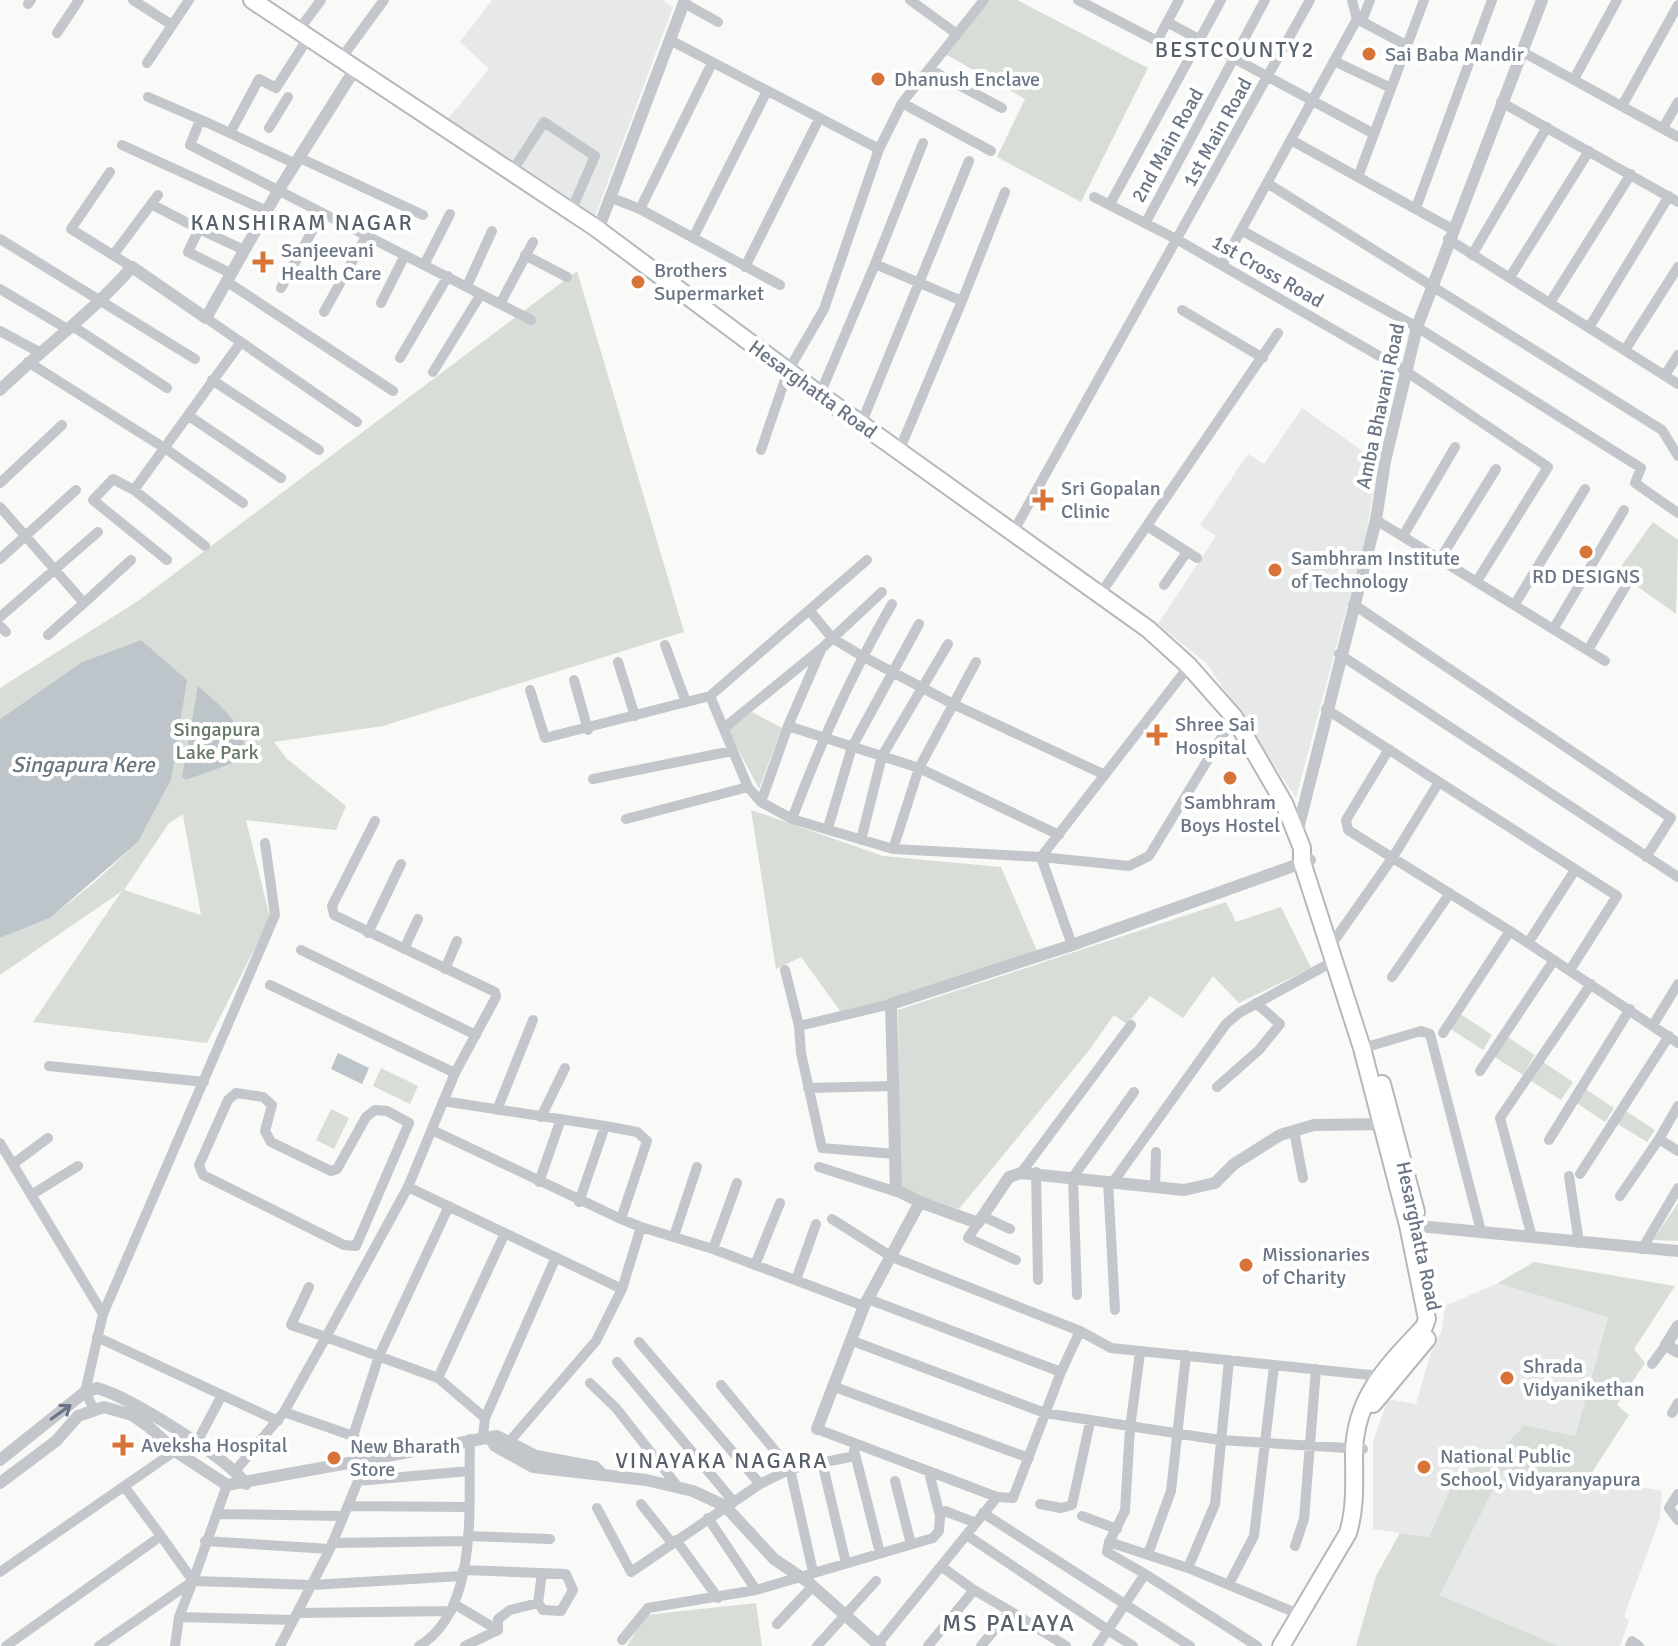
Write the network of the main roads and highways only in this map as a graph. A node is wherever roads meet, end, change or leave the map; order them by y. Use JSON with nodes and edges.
{"nodes":[{"id":1,"x":252,"y":0,"type":"edge"},
{"id":2,"x":1332,"y":939,"type":"junction"},
{"id":3,"x":1388,"y":1124,"type":"junction"},
{"id":4,"x":1414,"y":1224,"type":"junction"},
{"id":5,"x":1359,"y":1449,"type":"junction"},
{"id":6,"x":1281,"y":1646,"type":"edge"},
{"id":7,"x":1292,"y":1646,"type":"edge"}],
"edges":[{"from":1,"to":2,"type":"main road","name":"Hesarghatta Road"},
{"from":2,"to":3,"type":"main road","name":"Hesarghatta Road"},
{"from":2,"to":3,"type":"main road","name":"Hesarghatta Road"},
{"from":3,"to":4,"type":"main road","name":"Hesarghatta Road"},
{"from":4,"to":5,"type":"main road","name":"Hesarghatta Road"},
{"from":4,"to":5,"type":"main road","name":"Hesarghatta Road"},
{"from":5,"to":6,"type":"main road","name":"Hesarghatta Road"},
{"from":5,"to":7,"type":"main road","name":"Hesarghatta Road"}]}
